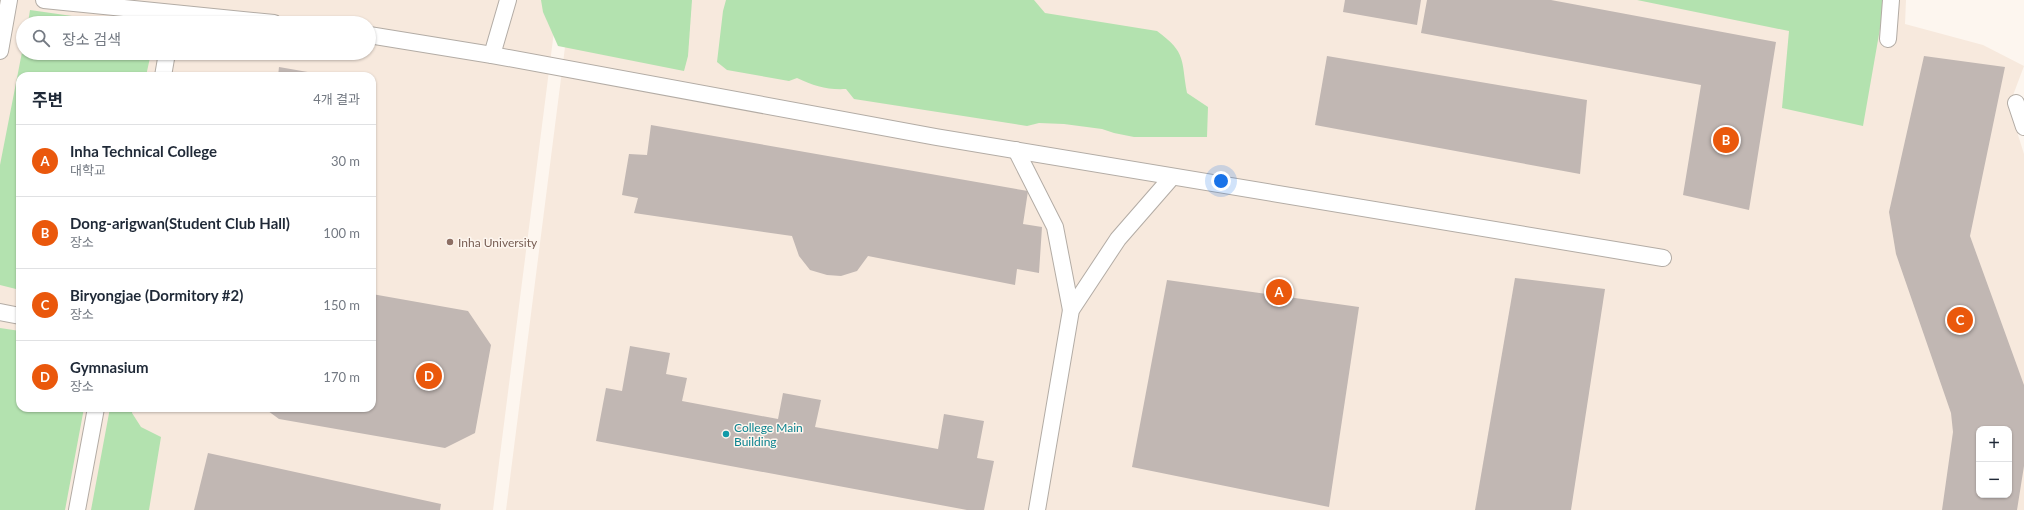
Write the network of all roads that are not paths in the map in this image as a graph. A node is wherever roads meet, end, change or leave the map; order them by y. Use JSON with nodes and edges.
{"nodes":[{"id":1,"x":9,"y":0,"type":"edge"},
{"id":2,"x":44,"y":0,"type":"edge"},
{"id":3,"x":508,"y":0,"type":"edge"},
{"id":4,"x":1891,"y":0,"type":"edge"},
{"id":5,"x":176,"y":12,"type":"edge"},
{"id":6,"x":212,"y":16,"type":"edge"},
{"id":7,"x":376,"y":36,"type":"edge"},
{"id":8,"x":1888,"y":39,"type":"dead end"},
{"id":9,"x":0,"y":51,"type":"edge"},
{"id":10,"x":492,"y":54,"type":"junction"},
{"id":11,"x":166,"y":60,"type":"edge"},
{"id":12,"x":164,"y":72,"type":"edge"},
{"id":13,"x":1016,"y":150,"type":"junction"},
{"id":14,"x":1172,"y":177,"type":"junction"},
{"id":15,"x":1663,"y":258,"type":"dead end"},
{"id":16,"x":1071,"y":310,"type":"junction"},
{"id":17,"x":0,"y":312,"type":"edge"},
{"id":18,"x":16,"y":315,"type":"edge"},
{"id":19,"x":95,"y":412,"type":"edge"},
{"id":20,"x":77,"y":510,"type":"edge"},
{"id":21,"x":1037,"y":510,"type":"edge"}],
"edges":[{"from":1,"to":9,"type":"lane"},
{"from":2,"to":5,"type":"lane"},
{"from":3,"to":10,"type":"lane"},
{"from":4,"to":8,"type":"lane"},
{"from":5,"to":6,"type":"lane"},
{"from":7,"to":10,"type":"lane"},
{"from":10,"to":13,"type":"lane"},
{"from":11,"to":12,"type":"lane"},
{"from":13,"to":14,"type":"lane"},
{"from":13,"to":16,"type":"lane"},
{"from":14,"to":15,"type":"lane"},
{"from":14,"to":16,"type":"lane"},
{"from":16,"to":21,"type":"lane"},
{"from":17,"to":18,"type":"lane"},
{"from":19,"to":20,"type":"lane"}]}
